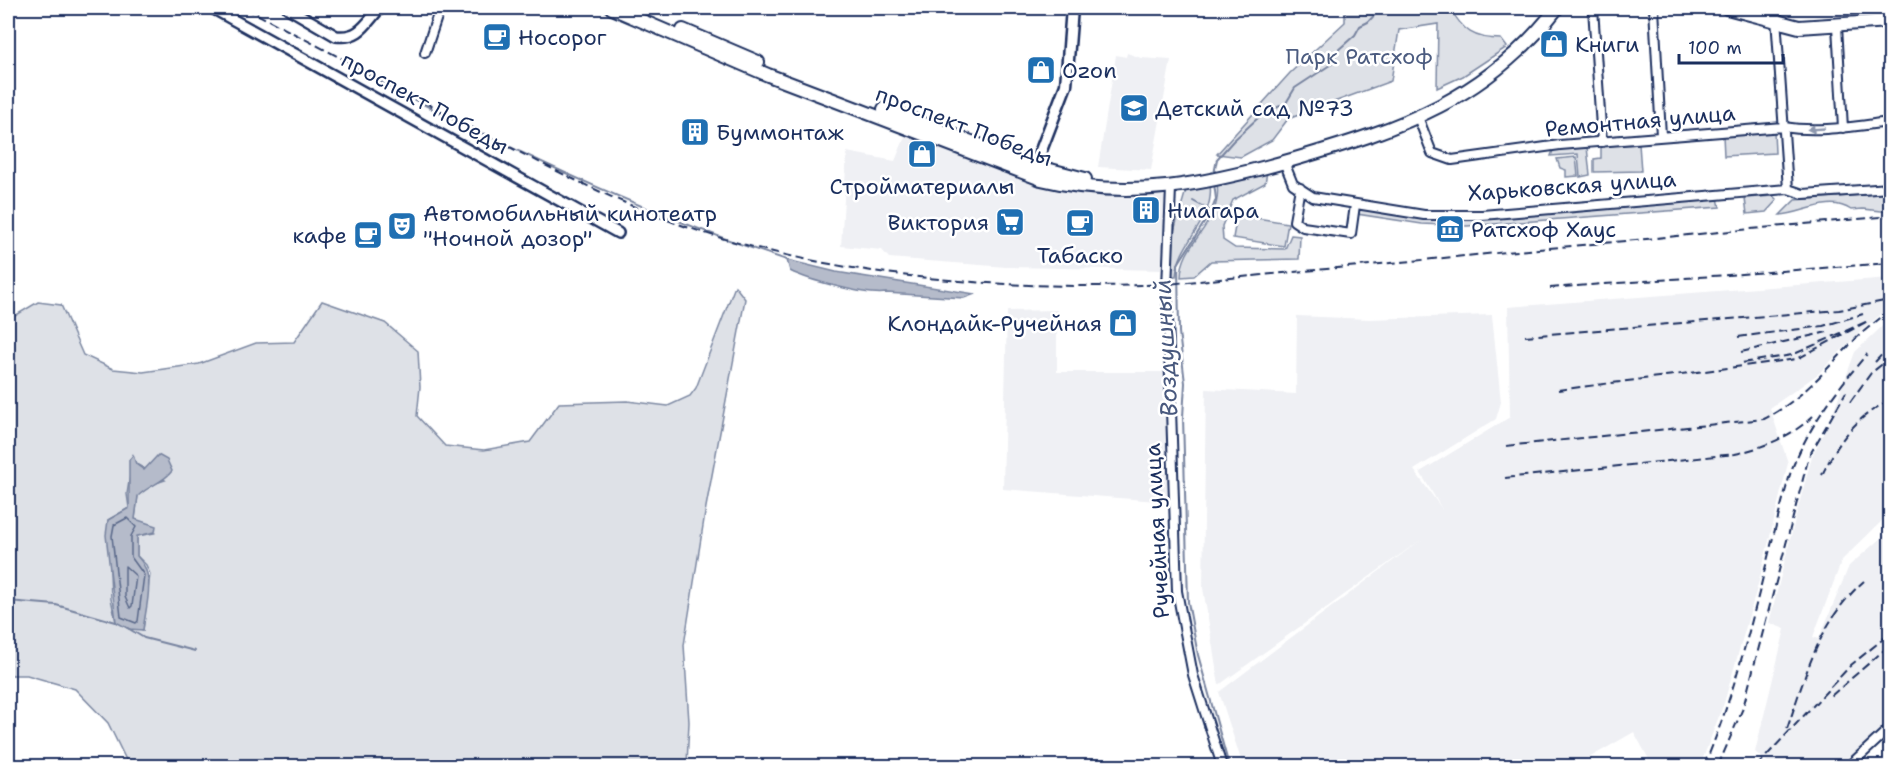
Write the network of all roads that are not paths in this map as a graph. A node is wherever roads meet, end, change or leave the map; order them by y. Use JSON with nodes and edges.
{"nodes":[{"id":1,"x":212,"y":8,"type":"edge"},
{"id":2,"x":288,"y":8,"type":"edge"},
{"id":3,"x":380,"y":8,"type":"edge"},
{"id":4,"x":440,"y":8,"type":"edge"},
{"id":5,"x":1072,"y":8,"type":"edge"},
{"id":6,"x":1548,"y":8,"type":"edge"},
{"id":7,"x":1557,"y":8,"type":"edge"},
{"id":8,"x":1593,"y":8,"type":"edge"},
{"id":9,"x":1654,"y":8,"type":"edge"},
{"id":10,"x":1727,"y":8,"type":"edge"},
{"id":11,"x":629,"y":10,"type":"edge"},
{"id":12,"x":373,"y":12,"type":"edge"},
{"id":13,"x":1775,"y":13,"type":"edge"},
{"id":14,"x":1890,"y":21,"type":"edge"},
{"id":15,"x":1837,"y":26,"type":"junction"},
{"id":16,"x":425,"y":53,"type":"dead end"},
{"id":17,"x":1418,"y":117,"type":"junction"},
{"id":18,"x":1890,"y":122,"type":"edge"},
{"id":19,"x":1783,"y":127,"type":"junction"},
{"id":20,"x":1843,"y":128,"type":"junction"},
{"id":21,"x":1661,"y":135,"type":"junction"},
{"id":22,"x":1602,"y":142,"type":"junction"},
{"id":23,"x":1282,"y":158,"type":"junction"},
{"id":24,"x":1033,"y":171,"type":"junction"},
{"id":25,"x":1172,"y":185,"type":"junction"},
{"id":26,"x":1300,"y":188,"type":"junction"},
{"id":27,"x":1890,"y":188,"type":"edge"},
{"id":28,"x":1788,"y":189,"type":"junction"},
{"id":29,"x":1355,"y":205,"type":"junction"},
{"id":30,"x":618,"y":234,"type":"dead end"},
{"id":31,"x":1890,"y":728,"type":"edge"},
{"id":32,"x":1222,"y":766,"type":"edge"},
{"id":33,"x":1849,"y":766,"type":"edge"}],
"edges":[{"from":1,"to":30,"type":"street","name":"проспект Победы"},
{"from":2,"to":12,"type":"street"},
{"from":3,"to":12,"type":"street"},
{"from":4,"to":16,"type":"street"},
{"from":5,"to":24,"type":"main road"},
{"from":6,"to":23,"type":"main road","name":"проспект Победы"},
{"from":7,"to":17,"type":"main road","name":"проспект Победы"},
{"from":8,"to":22,"type":"street"},
{"from":9,"to":21,"type":"street"},
{"from":10,"to":13,"type":"main road"},
{"from":11,"to":24,"type":"main road","name":"проспект Победы"},
{"from":13,"to":15,"type":"main road"},
{"from":13,"to":19,"type":"street"},
{"from":14,"to":15,"type":"main road"},
{"from":15,"to":20,"type":"street"},
{"from":17,"to":22,"type":"street","name":"Ремонтная улица"},
{"from":17,"to":23,"type":"main road","name":"проспект Победы"},
{"from":18,"to":20,"type":"street","name":"Ремонтная улица"},
{"from":20,"to":19,"type":"street","name":"Ремонтная улица","one_way":true},
{"from":19,"to":21,"type":"street","name":"Ремонтная улица"},
{"from":19,"to":28,"type":"street"},
{"from":21,"to":22,"type":"street","name":"Ремонтная улица"},
{"from":23,"to":25,"type":"main road","name":"проспект Победы"},
{"from":23,"to":26,"type":"street"},
{"from":24,"to":25,"type":"main road","name":"проспект Победы"},
{"from":25,"to":32,"type":"street","name":"Ручейная улица"},
{"from":26,"to":29,"type":"street","name":"Харьковская улица"},
{"from":26,"to":29,"type":"street"},
{"from":27,"to":28,"type":"street","name":"Харьковская улица"},
{"from":28,"to":29,"type":"street","name":"Харьковская улица"},
{"from":31,"to":33,"type":"street"}]}
